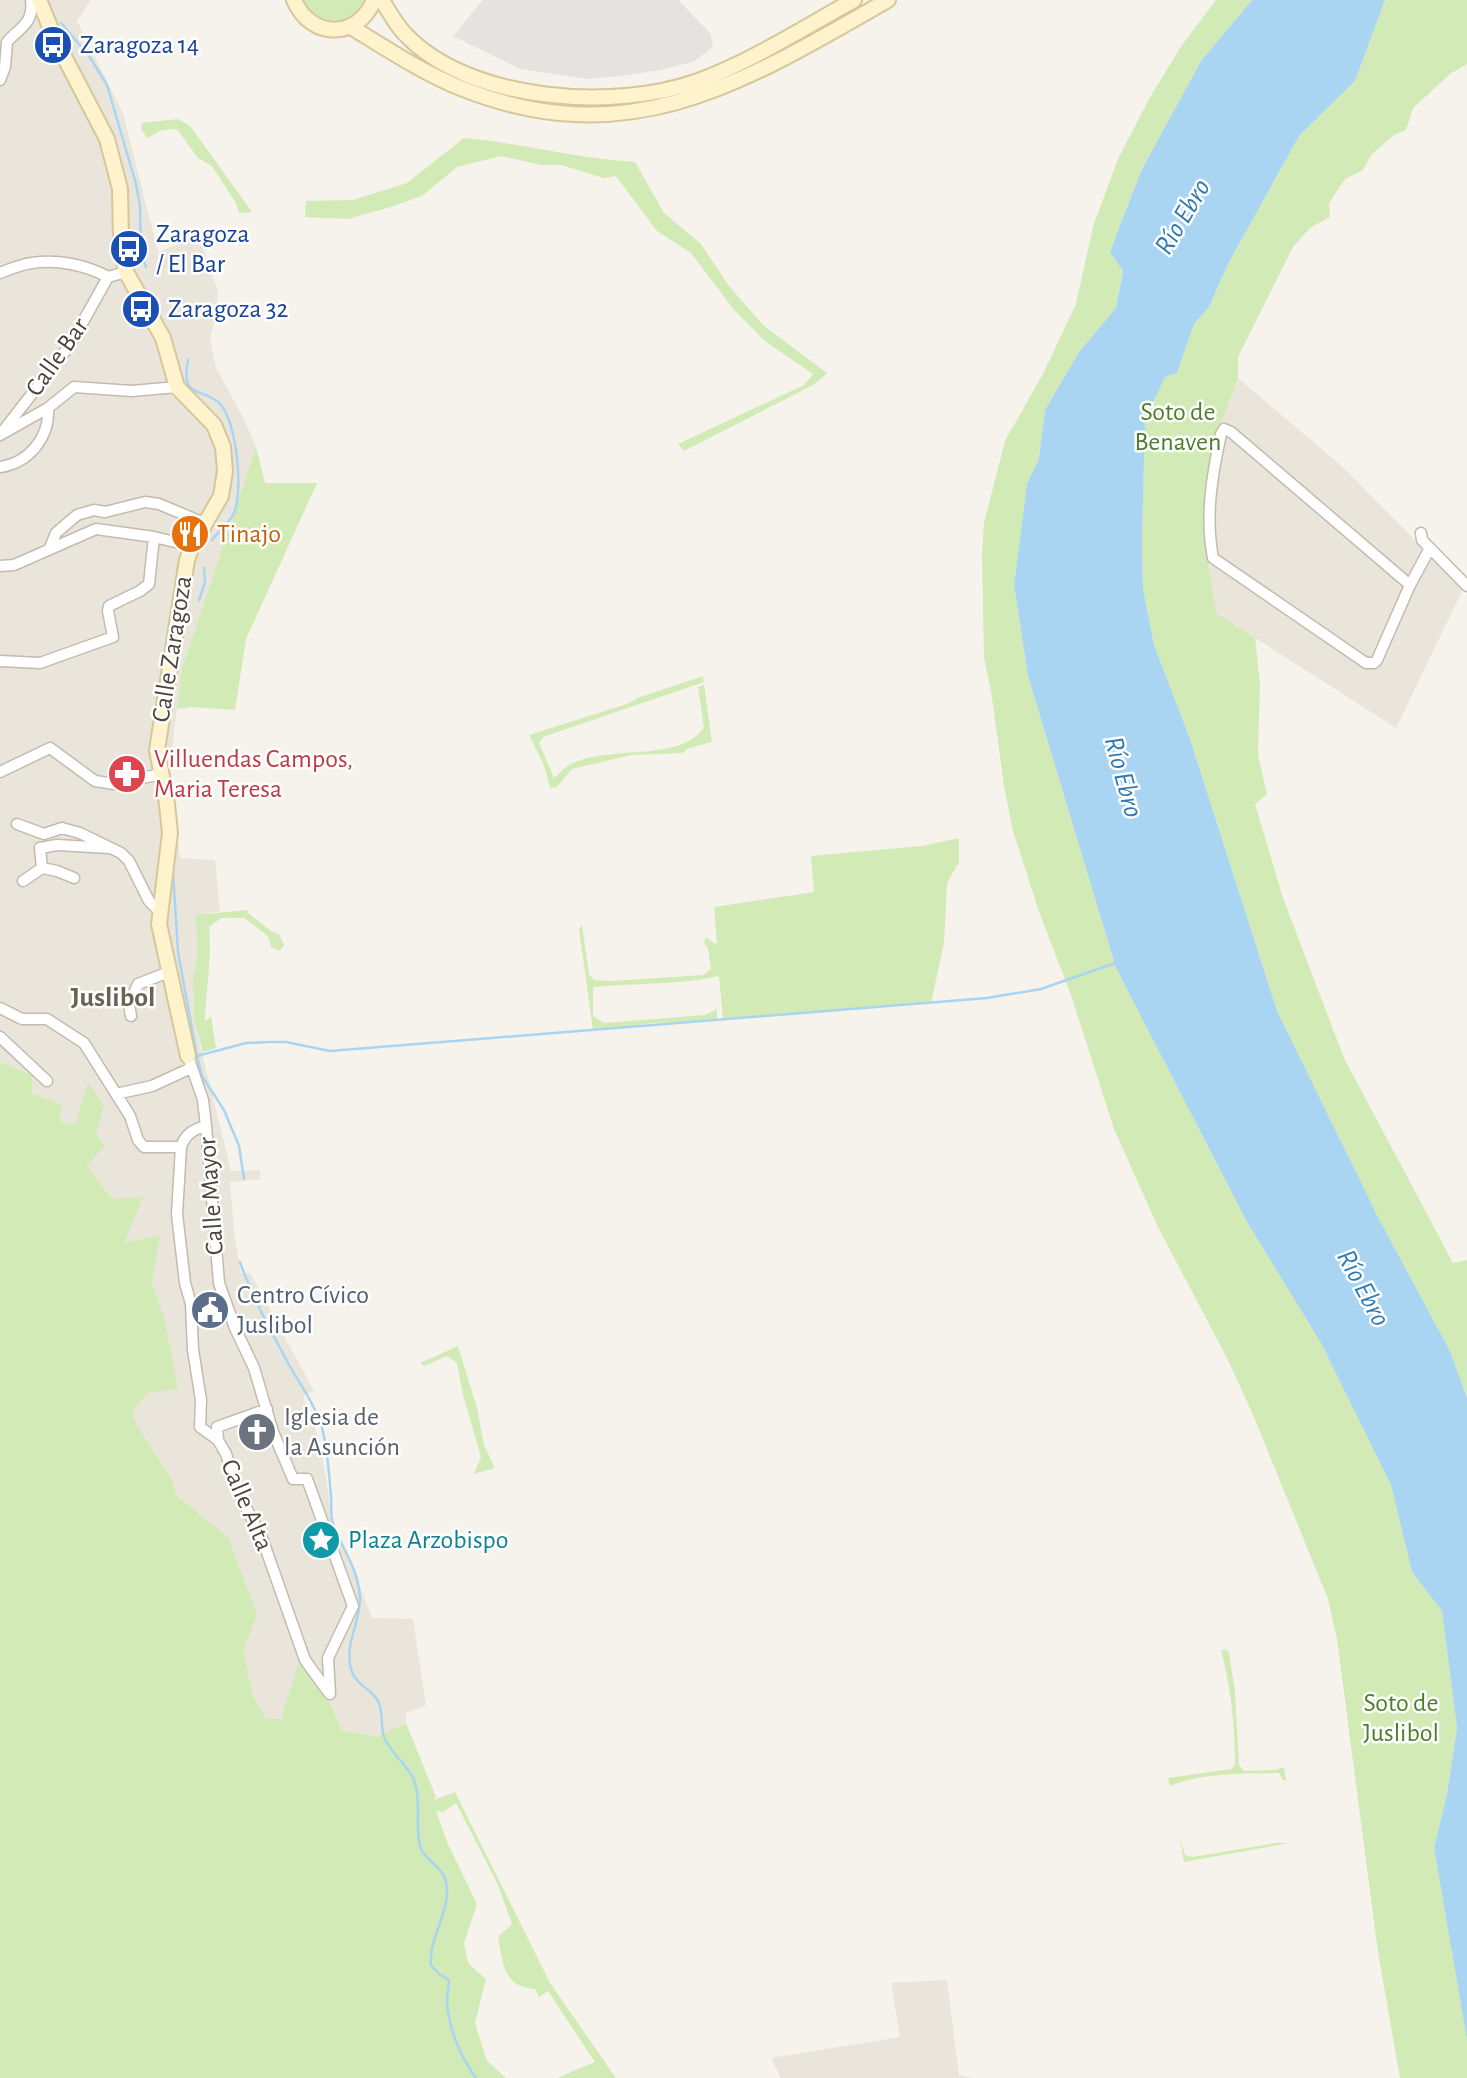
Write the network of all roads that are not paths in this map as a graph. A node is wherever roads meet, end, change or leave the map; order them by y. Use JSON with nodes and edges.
{"nodes":[{"id":1,"x":31,"y":0,"type":"edge"},
{"id":2,"x":39,"y":0,"type":"edge"},
{"id":3,"x":294,"y":0,"type":"edge"},
{"id":4,"x":374,"y":0,"type":"edge"},
{"id":5,"x":382,"y":0,"type":"edge"},
{"id":6,"x":854,"y":0,"type":"edge"},
{"id":7,"x":888,"y":0,"type":"edge"},
{"id":8,"x":351,"y":27,"type":"junction"},
{"id":9,"x":0,"y":80,"type":"edge"},
{"id":10,"x":126,"y":272,"type":"junction"},
{"id":11,"x":0,"y":273,"type":"edge"},
{"id":12,"x":108,"y":277,"type":"junction"},
{"id":13,"x":177,"y":387,"type":"junction"},
{"id":14,"x":48,"y":408,"type":"junction"},
{"id":15,"x":0,"y":435,"type":"edge"},
{"id":16,"x":0,"y":467,"type":"edge"},
{"id":17,"x":204,"y":523,"type":"junction"},
{"id":18,"x":1421,"y":533,"type":"dead end"},
{"id":19,"x":154,"y":537,"type":"junction"},
{"id":20,"x":191,"y":546,"type":"junction"},
{"id":21,"x":1430,"y":548,"type":"junction"},
{"id":22,"x":50,"y":550,"type":"junction"},
{"id":23,"x":0,"y":566,"type":"edge"},
{"id":24,"x":1410,"y":586,"type":"junction"},
{"id":25,"x":1467,"y":586,"type":"edge"},
{"id":26,"x":0,"y":661,"type":"edge"},
{"id":27,"x":0,"y":772,"type":"edge"},
{"id":28,"x":161,"y":774,"type":"junction"},
{"id":29,"x":17,"y":824,"type":"dead end"},
{"id":30,"x":112,"y":848,"type":"junction"},
{"id":31,"x":42,"y":868,"type":"junction"},
{"id":32,"x":74,"y":878,"type":"dead end"},
{"id":33,"x":23,"y":881,"type":"dead end"},
{"id":34,"x":159,"y":911,"type":"junction"},
{"id":35,"x":169,"y":972,"type":"junction"},
{"id":36,"x":0,"y":1009,"type":"edge"},
{"id":37,"x":131,"y":1016,"type":"dead end"},
{"id":38,"x":0,"y":1037,"type":"edge"},
{"id":39,"x":190,"y":1062,"type":"junction"},
{"id":40,"x":47,"y":1081,"type":"dead end"},
{"id":41,"x":116,"y":1094,"type":"junction"},
{"id":42,"x":206,"y":1126,"type":"junction"},
{"id":43,"x":181,"y":1147,"type":"junction"},
{"id":44,"x":267,"y":1409,"type":"junction"},
{"id":45,"x":218,"y":1440,"type":"junction"},
{"id":46,"x":336,"y":1552,"type":"joint"}],
"edges":[{"from":1,"to":9,"type":"street"},
{"from":2,"to":10,"type":"main road","name":"Calle Zaragoza"},
{"from":3,"to":8,"type":"main road"},
{"from":4,"to":8,"type":"main road"},
{"from":5,"to":6,"type":"main road"},
{"from":7,"to":8,"type":"main road"},
{"from":10,"to":12,"type":"street"},
{"from":10,"to":13,"type":"main road","name":"Calle Zaragoza"},
{"from":11,"to":12,"type":"street"},
{"from":12,"to":15,"type":"street","name":"Calle Bar"},
{"from":13,"to":14,"type":"street"},
{"from":13,"to":17,"type":"main road","name":"Calle Zaragoza"},
{"from":14,"to":15,"type":"street"},
{"from":14,"to":16,"type":"street"},
{"from":17,"to":20,"type":"main road","name":"Calle Zaragoza"},
{"from":17,"to":22,"type":"street"},
{"from":18,"to":21,"type":"street"},
{"from":19,"to":20,"type":"street"},
{"from":19,"to":22,"type":"street"},
{"from":19,"to":26,"type":"street"},
{"from":20,"to":28,"type":"main road","name":"Calle Zaragoza"},
{"from":21,"to":24,"type":"street"},
{"from":21,"to":25,"type":"street"},
{"from":22,"to":23,"type":"street"},
{"from":24,"to":24,"type":"street"},
{"from":27,"to":28,"type":"street"},
{"from":28,"to":34,"type":"main road","name":"Calle Zaragoza"},
{"from":29,"to":30,"type":"street"},
{"from":30,"to":31,"type":"street"},
{"from":30,"to":34,"type":"street"},
{"from":31,"to":32,"type":"street"},
{"from":31,"to":33,"type":"street"},
{"from":34,"to":35,"type":"main road","name":"Calle Zaragoza"},
{"from":35,"to":37,"type":"street"},
{"from":35,"to":39,"type":"main road","name":"Calle Zaragoza"},
{"from":36,"to":41,"type":"street"},
{"from":38,"to":40,"type":"street"},
{"from":39,"to":41,"type":"street"},
{"from":39,"to":42,"type":"street","name":"Calle Mayor"},
{"from":41,"to":43,"type":"street"},
{"from":42,"to":43,"type":"street"},
{"from":42,"to":44,"type":"street","name":"Calle Mayor"},
{"from":43,"to":45,"type":"street","name":"Calle Alta"},
{"from":44,"to":45,"type":"street"},
{"from":44,"to":46,"type":"street","name":"Calle Mayor"},
{"from":45,"to":46,"type":"street","name":"Calle Alta"}]}
